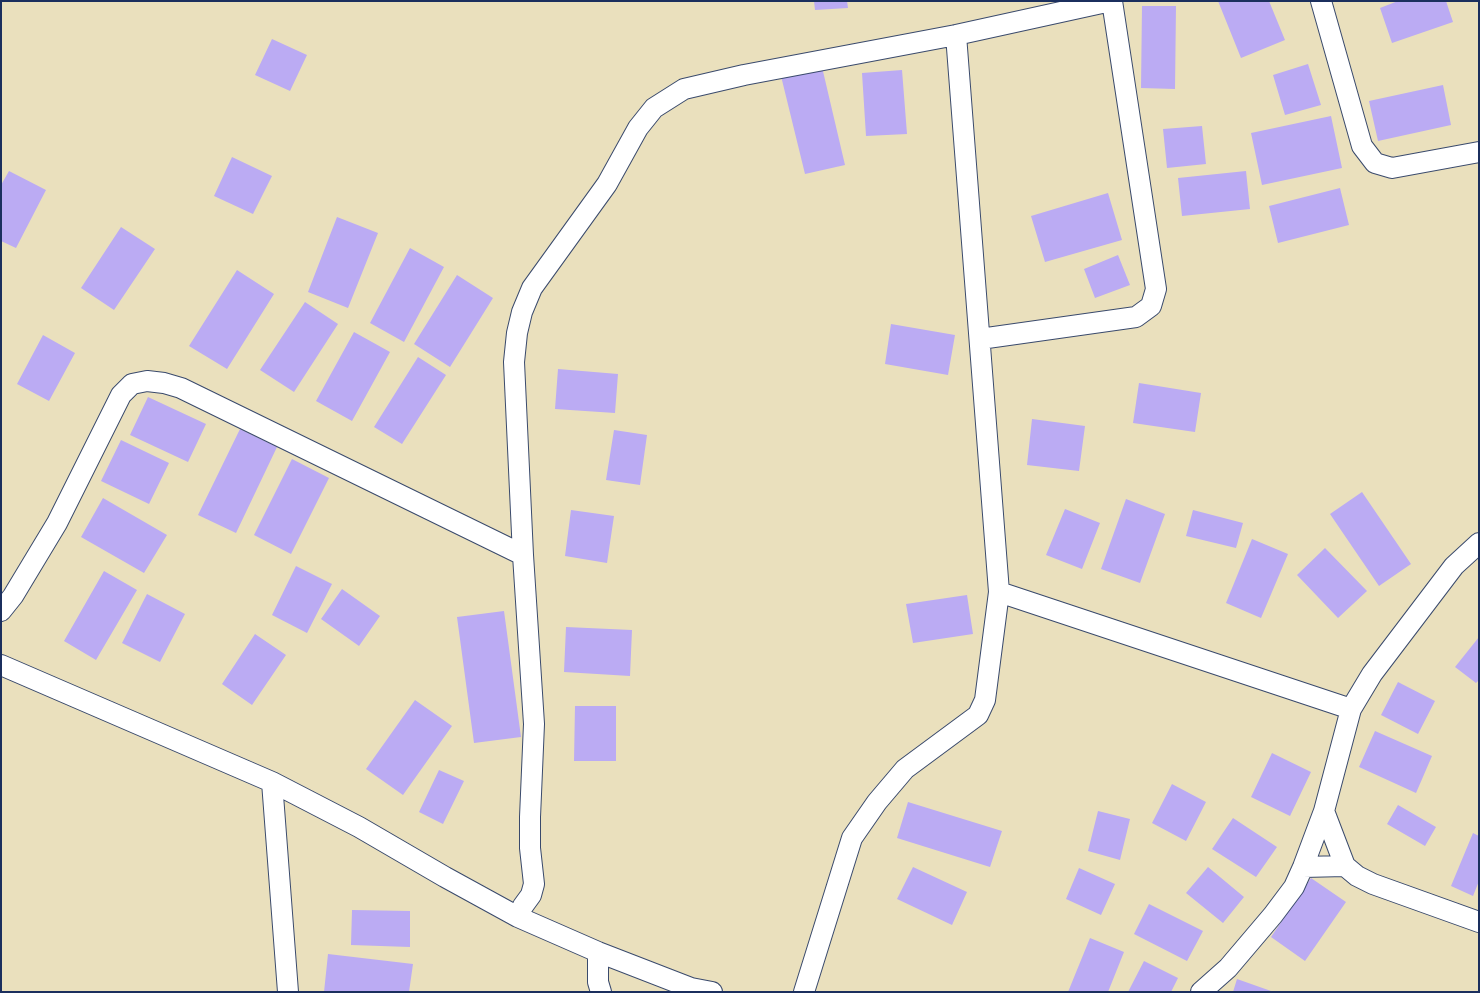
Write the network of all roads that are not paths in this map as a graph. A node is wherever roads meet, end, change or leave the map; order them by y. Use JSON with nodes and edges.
{"nodes":[{"id":1,"x":1111,"y":1,"type":"edge"},
{"id":2,"x":1321,"y":1,"type":"edge"},
{"id":3,"x":1063,"y":6,"type":"edge"},
{"id":4,"x":956,"y":35,"type":"junction"},
{"id":5,"x":1479,"y":152,"type":"edge"},
{"id":6,"x":980,"y":339,"type":"junction"},
{"id":7,"x":1479,"y":543,"type":"edge"},
{"id":8,"x":523,"y":555,"type":"junction"},
{"id":9,"x":998,"y":592,"type":"junction"},
{"id":10,"x":1,"y":611,"type":"edge"},
{"id":11,"x":1,"y":665,"type":"edge"},
{"id":12,"x":1351,"y":709,"type":"junction"},
{"id":13,"x":272,"y":782,"type":"junction"},
{"id":14,"x":1324,"y":811,"type":"junction"},
{"id":15,"x":1345,"y":866,"type":"junction"},
{"id":16,"x":1303,"y":867,"type":"junction"},
{"id":17,"x":518,"y":917,"type":"junction"},
{"id":18,"x":1479,"y":922,"type":"edge"},
{"id":19,"x":598,"y":952,"type":"junction"},
{"id":20,"x":288,"y":992,"type":"edge"},
{"id":21,"x":601,"y":992,"type":"edge"},
{"id":22,"x":712,"y":992,"type":"edge"},
{"id":23,"x":804,"y":992,"type":"edge"},
{"id":24,"x":1200,"y":992,"type":"edge"}],
"edges":[{"from":1,"to":3,"type":"street"},
{"from":1,"to":6,"type":"street"},
{"from":2,"to":5,"type":"street"},
{"from":3,"to":4,"type":"street"},
{"from":4,"to":6,"type":"street"},
{"from":4,"to":8,"type":"street"},
{"from":6,"to":9,"type":"street"},
{"from":7,"to":12,"type":"street"},
{"from":8,"to":10,"type":"street"},
{"from":8,"to":17,"type":"street"},
{"from":9,"to":12,"type":"street"},
{"from":9,"to":23,"type":"street"},
{"from":11,"to":13,"type":"street"},
{"from":12,"to":14,"type":"street"},
{"from":13,"to":17,"type":"street"},
{"from":13,"to":20,"type":"street"},
{"from":14,"to":15,"type":"street"},
{"from":14,"to":16,"type":"street"},
{"from":15,"to":16,"type":"street"},
{"from":15,"to":18,"type":"street"},
{"from":16,"to":24,"type":"street"},
{"from":17,"to":19,"type":"street"},
{"from":19,"to":21,"type":"street"},
{"from":19,"to":22,"type":"street"}]}
